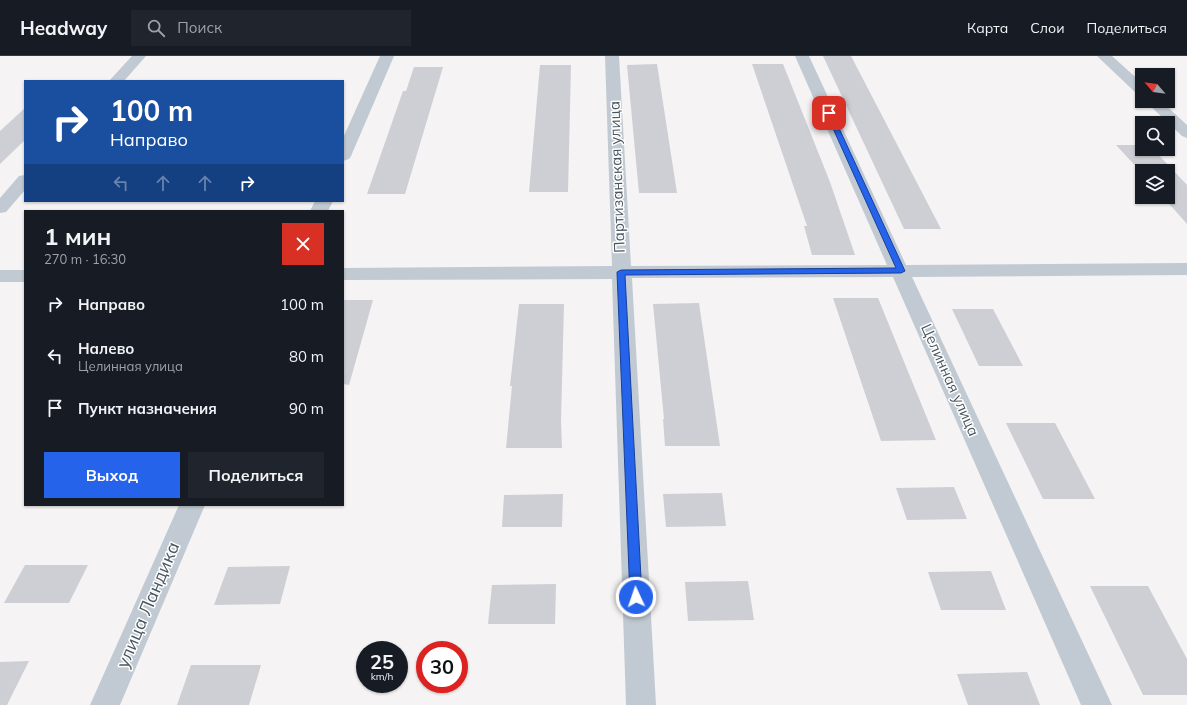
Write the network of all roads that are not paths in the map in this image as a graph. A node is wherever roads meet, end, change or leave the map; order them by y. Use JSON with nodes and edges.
{"nodes":[{"id":1,"x":139,"y":56,"type":"edge"},
{"id":2,"x":387,"y":56,"type":"edge"},
{"id":3,"x":612,"y":56,"type":"edge"},
{"id":4,"x":802,"y":56,"type":"edge"},
{"id":5,"x":1104,"y":56,"type":"edge"},
{"id":6,"x":117,"y":80,"type":"edge"},
{"id":7,"x":1135,"y":85,"type":"edge"},
{"id":8,"x":1160,"y":108,"type":"edge"},
{"id":9,"x":1187,"y":133,"type":"edge"},
{"id":10,"x":344,"y":154,"type":"edge"},
{"id":11,"x":24,"y":181,"type":"edge"},
{"id":12,"x":0,"y":208,"type":"edge"},
{"id":13,"x":1187,"y":269,"type":"edge"},
{"id":14,"x":901,"y":271,"type":"junction"},
{"id":15,"x":621,"y":272,"type":"junction"},
{"id":16,"x":344,"y":274,"type":"edge"},
{"id":17,"x":0,"y":276,"type":"edge"},
{"id":18,"x":24,"y":276,"type":"edge"},
{"id":19,"x":192,"y":506,"type":"edge"},
{"id":20,"x":105,"y":705,"type":"edge"},
{"id":21,"x":641,"y":705,"type":"edge"},
{"id":22,"x":1097,"y":705,"type":"edge"}],
"edges":[{"from":1,"to":6,"type":"street"},
{"from":2,"to":10,"type":"street"},
{"from":3,"to":15,"type":"street","name":"Партизанская улица"},
{"from":4,"to":14,"type":"street","name":"Целинная улица"},
{"from":5,"to":7,"type":"street"},
{"from":8,"to":9,"type":"street"},
{"from":11,"to":12,"type":"street"},
{"from":13,"to":14,"type":"street"},
{"from":14,"to":15,"type":"street"},
{"from":14,"to":22,"type":"street","name":"Целинная улица"},
{"from":15,"to":16,"type":"street"},
{"from":15,"to":21,"type":"street","name":"Партизанская улица"},
{"from":17,"to":18,"type":"street"},
{"from":19,"to":20,"type":"street","name":"улица Ландика"}]}
